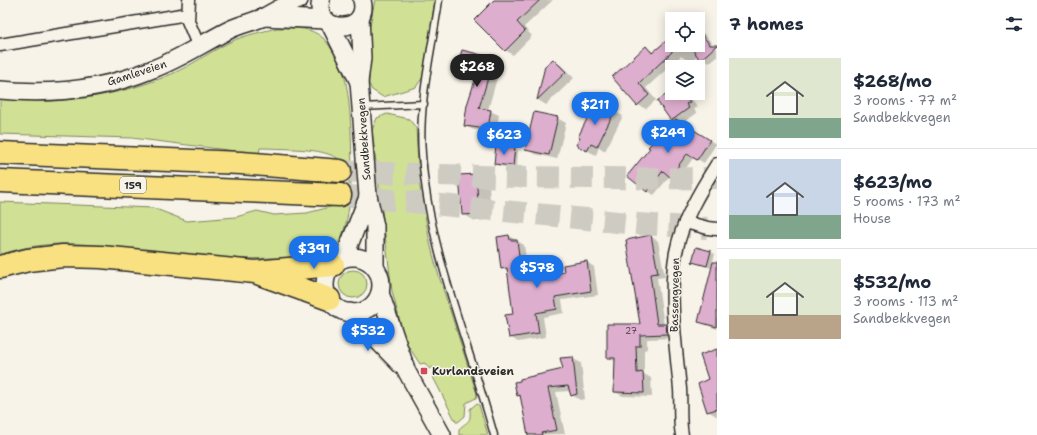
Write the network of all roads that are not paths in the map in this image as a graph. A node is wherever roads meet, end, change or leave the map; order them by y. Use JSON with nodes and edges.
{"nodes":[{"id":1,"x":189,"y":0,"type":"edge"},
{"id":2,"x":299,"y":0,"type":"edge"},
{"id":3,"x":321,"y":0,"type":"edge"},
{"id":4,"x":439,"y":0,"type":"edge"},
{"id":5,"x":362,"y":5,"type":"edge"},
{"id":6,"x":187,"y":14,"type":"junction"},
{"id":7,"x":264,"y":17,"type":"junction"},
{"id":8,"x":328,"y":22,"type":"junction"},
{"id":9,"x":0,"y":45,"type":"edge"},
{"id":10,"x":199,"y":47,"type":"junction"},
{"id":11,"x":359,"y":82,"type":"junction"},
{"id":12,"x":0,"y":90,"type":"edge"},
{"id":13,"x":424,"y":104,"type":"junction"},
{"id":14,"x":362,"y":107,"type":"junction"},
{"id":15,"x":0,"y":154,"type":"edge"},
{"id":16,"x":717,"y":164,"type":"edge"},
{"id":17,"x":340,"y":171,"type":"tunnel mouth"},
{"id":18,"x":2,"y":181,"type":"edge"},
{"id":19,"x":340,"y":195,"type":"tunnel mouth"},
{"id":20,"x":368,"y":196,"type":"junction"},
{"id":21,"x":685,"y":222,"type":"junction"},
{"id":22,"x":717,"y":229,"type":"edge"},
{"id":23,"x":339,"y":262,"type":"junction"},
{"id":24,"x":0,"y":267,"type":"edge"},
{"id":25,"x":375,"y":268,"type":"junction"},
{"id":26,"x":255,"y":272,"type":"junction"},
{"id":27,"x":380,"y":293,"type":"junction"},
{"id":28,"x":329,"y":300,"type":"junction"},
{"id":29,"x":350,"y":312,"type":"junction"},
{"id":30,"x":407,"y":372,"type":"junction"},
{"id":31,"x":442,"y":435,"type":"edge"},
{"id":32,"x":494,"y":435,"type":"edge"},
{"id":33,"x":682,"y":435,"type":"edge"}],
"edges":[{"from":1,"to":6,"type":"street"},
{"from":2,"to":7,"type":"main road","name":"Gamleveien"},
{"from":3,"to":8,"type":"main road","name":"Sandbekkvegen"},
{"from":4,"to":13,"type":"lane"},
{"from":5,"to":8,"type":"main road","name":"Gamleveien"},
{"from":5,"to":11,"type":"main road","name":"Sandbekkvegen"},
{"from":6,"to":9,"type":"street"},
{"from":6,"to":10,"type":"street"},
{"from":7,"to":8,"type":"main road","name":"Gamleveien"},
{"from":7,"to":10,"type":"main road","name":"Gamleveien"},
{"from":8,"to":11,"type":"main road","name":"Sandbekkvegen"},
{"from":10,"to":12,"type":"main road","name":"Gamleveien"},
{"from":11,"to":14,"type":"main road","name":"Sandbekkvegen"},
{"from":13,"to":14,"type":"lane"},
{"from":13,"to":32,"type":"lane"},
{"from":14,"to":20,"type":"main road","name":"Sandbekkvegen"},
{"from":15,"to":17,"type":"highway"},
{"from":16,"to":21,"type":"street","name":"Bassengvegen"},
{"from":18,"to":19,"type":"highway","number":"159"},
{"from":20,"to":23,"type":"main road","name":"Sandbekkvegen"},
{"from":20,"to":25,"type":"main road","name":"Sandbekkvegen"},
{"from":21,"to":22,"type":"street"},
{"from":21,"to":33,"type":"street","name":"Bassengvegen"},
{"from":23,"to":25,"type":"main road"},
{"from":23,"to":26,"type":"highway"},
{"from":23,"to":28,"type":"main road"},
{"from":24,"to":26,"type":"highway"},
{"from":25,"to":27,"type":"main road"},
{"from":26,"to":28,"type":"highway"},
{"from":27,"to":29,"type":"main road"},
{"from":27,"to":30,"type":"main road"},
{"from":28,"to":29,"type":"main road"},
{"from":29,"to":30,"type":"main road"},
{"from":30,"to":31,"type":"main road"}]}
